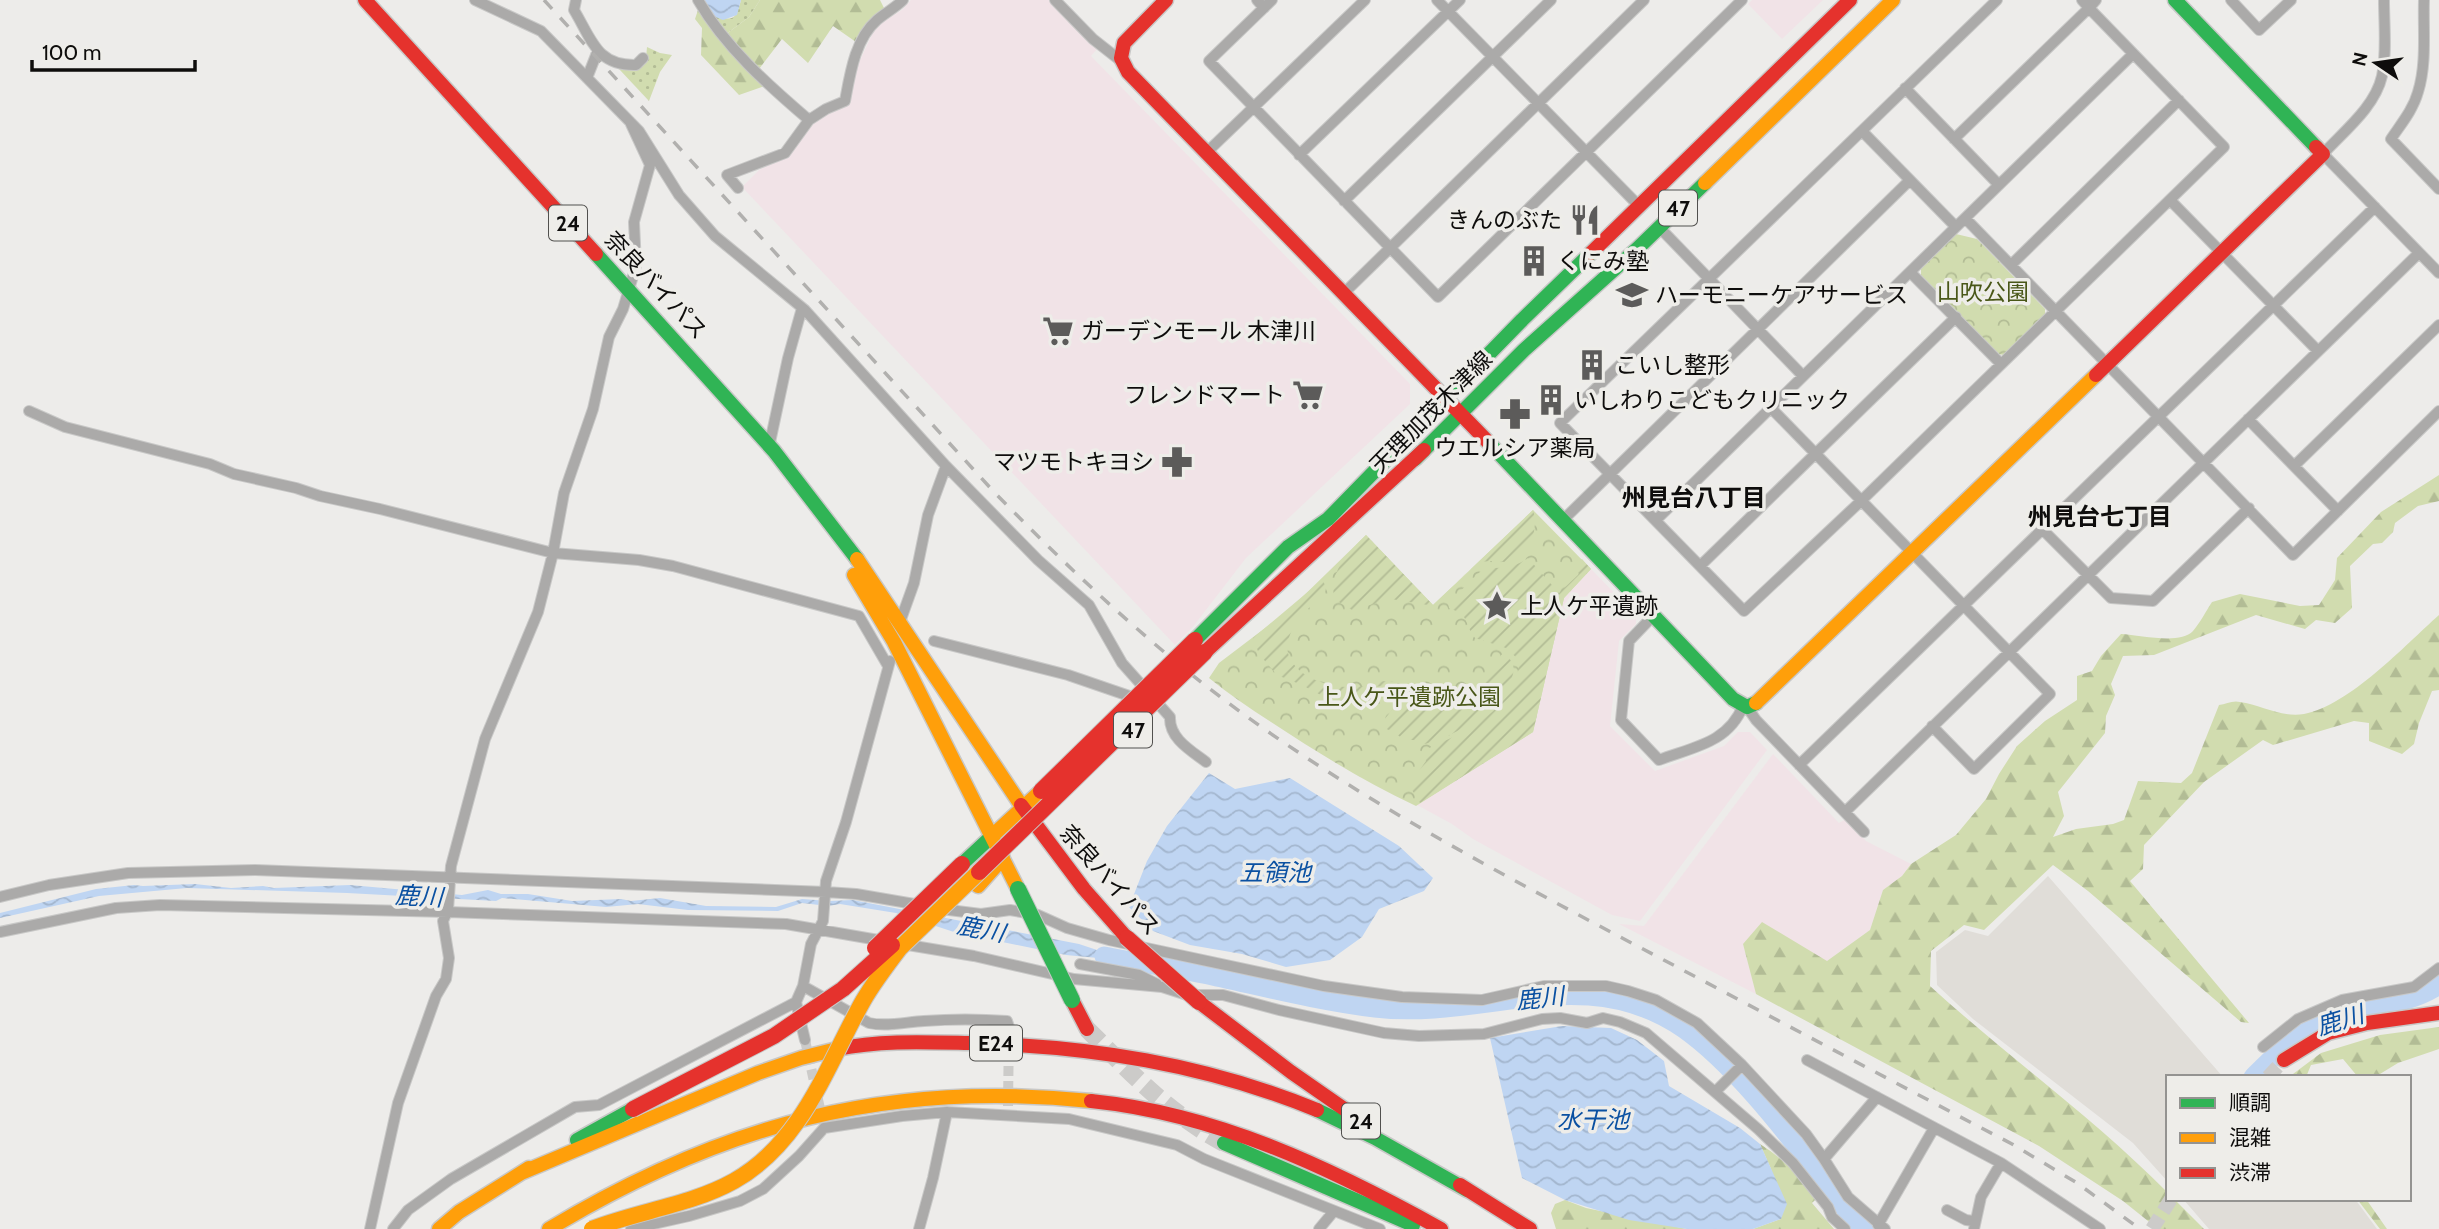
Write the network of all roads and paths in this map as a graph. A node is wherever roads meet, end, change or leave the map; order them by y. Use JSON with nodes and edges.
{"nodes":[{"id":1,"x":365,"y":0,"type":"edge"},
{"id":2,"x":475,"y":0,"type":"edge"},
{"id":3,"x":576,"y":0,"type":"edge"},
{"id":4,"x":698,"y":0,"type":"edge"},
{"id":5,"x":903,"y":0,"type":"edge"},
{"id":6,"x":1166,"y":0,"type":"edge"},
{"id":7,"x":1364,"y":0,"type":"edge"},
{"id":8,"x":1437,"y":0,"type":"edge"},
{"id":9,"x":1460,"y":0,"type":"edge"},
{"id":10,"x":1551,"y":0,"type":"edge"},
{"id":11,"x":1850,"y":0,"type":"edge"},
{"id":12,"x":1893,"y":0,"type":"edge"},
{"id":13,"x":1997,"y":0,"type":"edge"},
{"id":14,"x":2175,"y":0,"type":"edge"},
{"id":15,"x":2231,"y":0,"type":"edge"},
{"id":16,"x":2291,"y":0,"type":"edge"},
{"id":17,"x":2384,"y":0,"type":"edge"},
{"id":18,"x":2424,"y":0,"type":"edge"},
{"id":19,"x":1058,"y":1,"type":"edge"},
{"id":20,"x":1740,"y":1,"type":"edge"},
{"id":21,"x":1638,"y":2,"type":"edge"},
{"id":22,"x":1264,"y":3,"type":"edge"},
{"id":23,"x":2089,"y":3,"type":"edge"},
{"id":24,"x":1448,"y":12,"type":"junction"},
{"id":25,"x":598,"y":50,"type":"junction"},
{"id":26,"x":2133,"y":54,"type":"junction"},
{"id":27,"x":1492,"y":57,"type":"junction"},
{"id":28,"x":643,"y":58,"type":"dead end"},
{"id":29,"x":1121,"y":61,"type":"junction"},
{"id":30,"x":587,"y":78,"type":"junction"},
{"id":31,"x":1905,"y":88,"type":"junction"},
{"id":32,"x":2179,"y":100,"type":"junction"},
{"id":33,"x":1538,"y":103,"type":"junction"},
{"id":34,"x":1253,"y":108,"type":"junction"},
{"id":35,"x":809,"y":120,"type":"junction"},
{"id":36,"x":629,"y":122,"type":"junction"},
{"id":37,"x":1862,"y":131,"type":"junction"},
{"id":38,"x":1954,"y":139,"type":"junction"},
{"id":39,"x":1206,"y":153,"type":"junction"},
{"id":40,"x":1587,"y":153,"type":"junction"},
{"id":41,"x":2323,"y":154,"type":"junction"},
{"id":42,"x":1298,"y":155,"type":"junction"},
{"id":43,"x":2439,"y":172,"type":"edge"},
{"id":44,"x":1909,"y":181,"type":"junction"},
{"id":45,"x":1999,"y":185,"type":"junction"},
{"id":46,"x":2435,"y":186,"type":"edge"},
{"id":47,"x":738,"y":188,"type":"dead end"},
{"id":48,"x":2170,"y":200,"type":"junction"},
{"id":49,"x":1344,"y":201,"type":"junction"},
{"id":50,"x":1639,"y":206,"type":"junction"},
{"id":51,"x":2375,"y":207,"type":"junction"},
{"id":52,"x":1965,"y":218,"type":"junction"},
{"id":53,"x":1659,"y":227,"type":"junction"},
{"id":54,"x":1956,"y":227,"type":"junction"},
{"id":55,"x":1389,"y":247,"type":"junction"},
{"id":56,"x":2222,"y":252,"type":"junction"},
{"id":57,"x":2419,"y":253,"type":"junction"},
{"id":58,"x":2012,"y":264,"type":"junction"},
{"id":59,"x":1910,"y":272,"type":"junction"},
{"id":60,"x":2439,"y":273,"type":"edge"},
{"id":61,"x":1709,"y":279,"type":"junction"},
{"id":62,"x":629,"y":290,"type":"junction"},
{"id":63,"x":1343,"y":294,"type":"junction"},
{"id":64,"x":2274,"y":304,"type":"junction"},
{"id":65,"x":802,"y":308,"type":"junction"},
{"id":66,"x":2057,"y":310,"type":"junction"},
{"id":67,"x":1956,"y":317,"type":"junction"},
{"id":68,"x":2439,"y":325,"type":"edge"},
{"id":69,"x":1758,"y":329,"type":"junction"},
{"id":70,"x":2318,"y":351,"type":"junction"},
{"id":71,"x":2108,"y":363,"type":"junction"},
{"id":72,"x":2001,"y":364,"type":"junction"},
{"id":73,"x":1803,"y":376,"type":"junction"},
{"id":74,"x":1446,"y":399,"type":"junction"},
{"id":75,"x":1771,"y":408,"type":"junction"},
{"id":76,"x":29,"y":411,"type":"dead end"},
{"id":77,"x":2439,"y":411,"type":"edge"},
{"id":78,"x":1461,"y":414,"type":"junction"},
{"id":79,"x":2158,"y":415,"type":"junction"},
{"id":80,"x":2248,"y":419,"type":"junction"},
{"id":81,"x":769,"y":447,"type":"junction"},
{"id":82,"x":1817,"y":453,"type":"junction"},
{"id":83,"x":2204,"y":463,"type":"junction"},
{"id":84,"x":946,"y":466,"type":"junction"},
{"id":85,"x":2294,"y":466,"type":"junction"},
{"id":86,"x":1611,"y":474,"type":"junction"},
{"id":87,"x":1862,"y":500,"type":"junction"},
{"id":88,"x":2249,"y":508,"type":"junction"},
{"id":89,"x":2338,"y":511,"type":"junction"},
{"id":90,"x":1656,"y":520,"type":"junction"},
{"id":91,"x":1562,"y":521,"type":"junction"},
{"id":92,"x":2042,"y":529,"type":"junction"},
{"id":93,"x":1913,"y":552,"type":"junction"},
{"id":94,"x":553,"y":553,"type":"junction"},
{"id":95,"x":1700,"y":566,"type":"junction"},
{"id":96,"x":2088,"y":575,"type":"junction"},
{"id":97,"x":1964,"y":604,"type":"junction"},
{"id":98,"x":1653,"y":615,"type":"junction"},
{"id":99,"x":900,"y":622,"type":"junction"},
{"id":100,"x":934,"y":641,"type":"dead end"},
{"id":101,"x":894,"y":642,"type":"junction"},
{"id":102,"x":1203,"y":649,"type":"junction"},
{"id":103,"x":2009,"y":651,"type":"junction"},
{"id":104,"x":888,"y":666,"type":"junction"},
{"id":105,"x":1152,"y":698,"type":"junction"},
{"id":106,"x":1745,"y":706,"type":"junction"},
{"id":107,"x":1932,"y":726,"type":"junction"},
{"id":108,"x":1206,"y":762,"type":"dead end"},
{"id":109,"x":1799,"y":765,"type":"junction"},
{"id":110,"x":1022,"y":809,"type":"junction"},
{"id":111,"x":1844,"y":812,"type":"junction"},
{"id":112,"x":1034,"y":826,"type":"junction"},
{"id":113,"x":1864,"y":832,"type":"dead end"},
{"id":114,"x":992,"y":836,"type":"junction"},
{"id":115,"x":1003,"y":858,"type":"junction"},
{"id":116,"x":449,"y":881,"type":"junction"},
{"id":117,"x":826,"y":893,"type":"junction"},
{"id":118,"x":0,"y":897,"type":"edge"},
{"id":119,"x":448,"y":911,"type":"junction"},
{"id":120,"x":821,"y":926,"type":"junction"},
{"id":121,"x":0,"y":932,"type":"edge"},
{"id":122,"x":1080,"y":964,"type":"dead end"},
{"id":123,"x":2439,"y":968,"type":"edge"},
{"id":124,"x":803,"y":986,"type":"junction"},
{"id":125,"x":1162,"y":986,"type":"junction"},
{"id":126,"x":796,"y":1002,"type":"junction"},
{"id":127,"x":2439,"y":1013,"type":"edge"},
{"id":128,"x":1009,"y":1027,"type":"dead end"},
{"id":129,"x":1087,"y":1029,"type":"tunnel mouth"},
{"id":130,"x":805,"y":1040,"type":"tunnel mouth"},
{"id":131,"x":2263,"y":1047,"type":"dead end"},
{"id":132,"x":1807,"y":1060,"type":"dead end"},
{"id":133,"x":2284,"y":1060,"type":"tunnel mouth"},
{"id":134,"x":1742,"y":1065,"type":"junction"},
{"id":135,"x":1715,"y":1092,"type":"junction"},
{"id":136,"x":1877,"y":1097,"type":"junction"},
{"id":137,"x":633,"y":1108,"type":"junction"},
{"id":138,"x":947,"y":1112,"type":"junction"},
{"id":139,"x":1934,"y":1128,"type":"junction"},
{"id":140,"x":1224,"y":1143,"type":"tunnel mouth"},
{"id":141,"x":1824,"y":1158,"type":"junction"},
{"id":142,"x":2001,"y":1163,"type":"junction"},
{"id":143,"x":521,"y":1173,"type":"junction"},
{"id":144,"x":1468,"y":1190,"type":"junction"},
{"id":145,"x":1947,"y":1210,"type":"dead end"},
{"id":146,"x":644,"y":1211,"type":"junction"},
{"id":147,"x":1334,"y":1211,"type":"junction"},
{"id":148,"x":1974,"y":1225,"type":"edge"},
{"id":149,"x":1881,"y":1227,"type":"edge"},
{"id":150,"x":370,"y":1229,"type":"edge"},
{"id":151,"x":393,"y":1229,"type":"edge"},
{"id":152,"x":439,"y":1229,"type":"edge"},
{"id":153,"x":549,"y":1229,"type":"edge"},
{"id":154,"x":592,"y":1229,"type":"edge"},
{"id":155,"x":631,"y":1229,"type":"edge"},
{"id":156,"x":919,"y":1229,"type":"edge"},
{"id":157,"x":1319,"y":1229,"type":"edge"},
{"id":158,"x":1380,"y":1229,"type":"edge"},
{"id":159,"x":1423,"y":1229,"type":"edge"},
{"id":160,"x":1441,"y":1229,"type":"edge"},
{"id":161,"x":1530,"y":1229,"type":"edge"},
{"id":162,"x":1845,"y":1229,"type":"edge"},
{"id":163,"x":2101,"y":1229,"type":"edge"}],
"edges":[{"from":1,"to":62,"type":"main road","name":"奈良バイパス","number":"24"},
{"from":2,"to":30,"type":"street"},
{"from":3,"to":25,"type":"street"},
{"from":4,"to":35,"type":"street"},
{"from":5,"to":35,"type":"street"},
{"from":6,"to":29,"type":"main road"},
{"from":7,"to":34,"type":"street"},
{"from":8,"to":24,"type":"street"},
{"from":9,"to":24,"type":"street"},
{"from":10,"to":27,"type":"street"},
{"from":11,"to":50,"type":"main road","name":"天理加茂木津線","number":"47"},
{"from":12,"to":53,"type":"main road","name":"天理加茂木津線","number":"47"},
{"from":13,"to":31,"type":"street"},
{"from":14,"to":41,"type":"main road"},
{"from":15,"to":16,"type":"street"},
{"from":17,"to":41,"type":"street"},
{"from":18,"to":46,"type":"street"},
{"from":19,"to":29,"type":"street"},
{"from":20,"to":40,"type":"street"},
{"from":21,"to":33,"type":"street"},
{"from":22,"to":34,"type":"street"},
{"from":23,"to":26,"type":"street"},
{"from":23,"to":38,"type":"street"},
{"from":24,"to":27,"type":"street"},
{"from":24,"to":42,"type":"street"},
{"from":25,"to":28,"type":"street"},
{"from":25,"to":30,"type":"street"},
{"from":26,"to":32,"type":"street"},
{"from":26,"to":45,"type":"street"},
{"from":27,"to":33,"type":"street"},
{"from":27,"to":49,"type":"street"},
{"from":29,"to":39,"type":"main road"},
{"from":30,"to":36,"type":"street"},
{"from":31,"to":37,"type":"street"},
{"from":31,"to":38,"type":"street"},
{"from":32,"to":48,"type":"street"},
{"from":32,"to":58,"type":"street"},
{"from":33,"to":40,"type":"street"},
{"from":33,"to":55,"type":"street"},
{"from":34,"to":39,"type":"street"},
{"from":34,"to":42,"type":"street"},
{"from":35,"to":47,"type":"street"},
{"from":36,"to":62,"type":"street"},
{"from":36,"to":65,"type":"street"},
{"from":37,"to":44,"type":"street"},
{"from":37,"to":61,"type":"street"},
{"from":38,"to":45,"type":"street"},
{"from":39,"to":63,"type":"main road"},
{"from":40,"to":50,"type":"street"},
{"from":40,"to":55,"type":"street"},
{"from":41,"to":51,"type":"street"},
{"from":41,"to":56,"type":"main road"},
{"from":42,"to":49,"type":"street"},
{"from":43,"to":46,"type":"street"},
{"from":44,"to":54,"type":"street"},
{"from":44,"to":69,"type":"street"},
{"from":45,"to":52,"type":"street"},
{"from":48,"to":56,"type":"street"},
{"from":48,"to":66,"type":"street"},
{"from":49,"to":55,"type":"street"},
{"from":50,"to":74,"type":"main road","name":"天理加茂木津線","number":"47"},
{"from":51,"to":57,"type":"street"},
{"from":51,"to":64,"type":"street"},
{"from":52,"to":54,"type":"street"},
{"from":52,"to":58,"type":"street"},
{"from":53,"to":61,"type":"street"},
{"from":53,"to":78,"type":"main road","name":"天理加茂木津線","number":"47"},
{"from":54,"to":59,"type":"street"},
{"from":55,"to":63,"type":"street"},
{"from":56,"to":64,"type":"street"},
{"from":56,"to":71,"type":"main road"},
{"from":57,"to":60,"type":"street"},
{"from":57,"to":70,"type":"street"},
{"from":58,"to":66,"type":"street"},
{"from":59,"to":67,"type":"street"},
{"from":59,"to":73,"type":"street"},
{"from":61,"to":69,"type":"street"},
{"from":61,"to":86,"type":"street"},
{"from":62,"to":81,"type":"main road","name":"奈良バイパス","number":"24"},
{"from":62,"to":94,"type":"street"},
{"from":63,"to":74,"type":"main road"},
{"from":64,"to":70,"type":"street"},
{"from":64,"to":79,"type":"street"},
{"from":65,"to":81,"type":"street"},
{"from":65,"to":84,"type":"street"},
{"from":66,"to":71,"type":"street"},
{"from":66,"to":72,"type":"street"},
{"from":67,"to":72,"type":"street"},
{"from":67,"to":82,"type":"street"},
{"from":68,"to":85,"type":"street"},
{"from":69,"to":73,"type":"street"},
{"from":69,"to":86,"type":"street"},
{"from":70,"to":80,"type":"street"},
{"from":71,"to":79,"type":"street"},
{"from":71,"to":93,"type":"main road"},
{"from":72,"to":87,"type":"street"},
{"from":73,"to":75,"type":"street"},
{"from":74,"to":78,"type":"main road"},
{"from":74,"to":102,"type":"main road","name":"天理加茂木津線","number":"47"},
{"from":75,"to":82,"type":"street"},
{"from":75,"to":90,"type":"street"},
{"from":76,"to":94,"type":"street"},
{"from":77,"to":89,"type":"street"},
{"from":78,"to":91,"type":"main road"},
{"from":78,"to":102,"type":"main road","name":"天理加茂木津線","number":"47"},
{"from":79,"to":83,"type":"street"},
{"from":79,"to":92,"type":"street"},
{"from":80,"to":83,"type":"street"},
{"from":80,"to":85,"type":"street"},
{"from":81,"to":99,"type":"main road","name":"奈良バイパス","number":"24"},
{"from":81,"to":101,"type":"main road","name":"奈良バイパス","number":"24"},
{"from":82,"to":87,"type":"street"},
{"from":82,"to":95,"type":"street"},
{"from":83,"to":88,"type":"street"},
{"from":83,"to":96,"type":"street"},
{"from":84,"to":99,"type":"street"},
{"from":84,"to":105,"type":"street"},
{"from":85,"to":89,"type":"street"},
{"from":86,"to":90,"type":"street"},
{"from":86,"to":91,"type":"street"},
{"from":87,"to":93,"type":"street"},
{"from":87,"to":95,"type":"street"},
{"from":88,"to":89,"type":"street"},
{"from":88,"to":96,"type":"street"},
{"from":90,"to":95,"type":"street"},
{"from":91,"to":98,"type":"main road"},
{"from":92,"to":96,"type":"street"},
{"from":92,"to":97,"type":"street"},
{"from":93,"to":97,"type":"street"},
{"from":93,"to":106,"type":"main road"},
{"from":94,"to":104,"type":"street"},
{"from":94,"to":116,"type":"street"},
{"from":96,"to":103,"type":"street"},
{"from":97,"to":103,"type":"street"},
{"from":97,"to":109,"type":"street"},
{"from":98,"to":106,"type":"main road"},
{"from":98,"to":106,"type":"street"},
{"from":99,"to":101,"type":"street"},
{"from":99,"to":110,"type":"main road","name":"奈良バイパス","number":"24"},
{"from":100,"to":105,"type":"street"},
{"from":101,"to":104,"type":"street"},
{"from":101,"to":114,"type":"main road","name":"奈良バイパス","number":"24"},
{"from":102,"to":110,"type":"main road","number":"47","bridge":true},
{"from":102,"to":112,"type":"main road","number":"47","bridge":true},
{"from":102,"to":137,"type":"main road","bridge":true},
{"from":102,"to":146,"type":"main road","bridge":true},
{"from":103,"to":107,"type":"street"},
{"from":103,"to":107,"type":"street"},
{"from":104,"to":117,"type":"street"},
{"from":105,"to":108,"type":"street"},
{"from":106,"to":109,"type":"street"},
{"from":107,"to":111,"type":"street"},
{"from":109,"to":111,"type":"street"},
{"from":110,"to":112,"type":"main road","name":"奈良バイパス","number":"24"},
{"from":110,"to":114,"type":"main road","number":"47"},
{"from":111,"to":113,"type":"street"},
{"from":112,"to":115,"type":"main road","number":"47"},
{"from":112,"to":144,"type":"main road","name":"奈良バイパス","number":"24","bridge":true},
{"from":114,"to":115,"type":"main road","name":"奈良バイパス","number":"24"},
{"from":114,"to":137,"type":"main road","bridge":true},
{"from":115,"to":129,"type":"main road","name":"奈良バイパス","number":"24","bridge":true},
{"from":115,"to":146,"type":"main road","bridge":true},
{"from":116,"to":117,"type":"street"},
{"from":116,"to":118,"type":"street"},
{"from":116,"to":119,"type":"street"},
{"from":117,"to":120,"type":"street"},
{"from":117,"to":134,"type":"street"},
{"from":119,"to":120,"type":"street"},
{"from":119,"to":121,"type":"street"},
{"from":119,"to":150,"type":"street"},
{"from":120,"to":124,"type":"street"},
{"from":120,"to":125,"type":"street"},
{"from":122,"to":125,"type":"street"},
{"from":123,"to":131,"type":"street"},
{"from":124,"to":126,"type":"street"},
{"from":124,"to":128,"type":"street"},
{"from":125,"to":135,"type":"street"},
{"from":126,"to":130,"type":"street"},
{"from":126,"to":151,"type":"street"},
{"from":127,"to":133,"type":"main road"},
{"from":132,"to":136,"type":"street"},
{"from":134,"to":135,"type":"street"},
{"from":134,"to":141,"type":"street"},
{"from":135,"to":162,"type":"street"},
{"from":136,"to":139,"type":"street"},
{"from":136,"to":141,"type":"street"},
{"from":137,"to":143,"type":"main road"},
{"from":138,"to":147,"type":"street"},
{"from":138,"to":155,"type":"street"},
{"from":138,"to":156,"type":"street"},
{"from":139,"to":142,"type":"street"},
{"from":139,"to":149,"type":"street"},
{"from":140,"to":159,"type":"main road"},
{"from":141,"to":149,"type":"street"},
{"from":142,"to":148,"type":"street"},
{"from":142,"to":163,"type":"street"},
{"from":143,"to":144,"type":"main road","number":"E24"},
{"from":143,"to":152,"type":"main road","number":"E24"},
{"from":144,"to":161,"type":"main road","name":"奈良バイパス","number":"24"},
{"from":145,"to":148,"type":"street"},
{"from":146,"to":154,"type":"main road","bridge":true},
{"from":147,"to":157,"type":"street"},
{"from":147,"to":158,"type":"street"},
{"from":153,"to":160,"type":"main road","number":"E24"}]}
